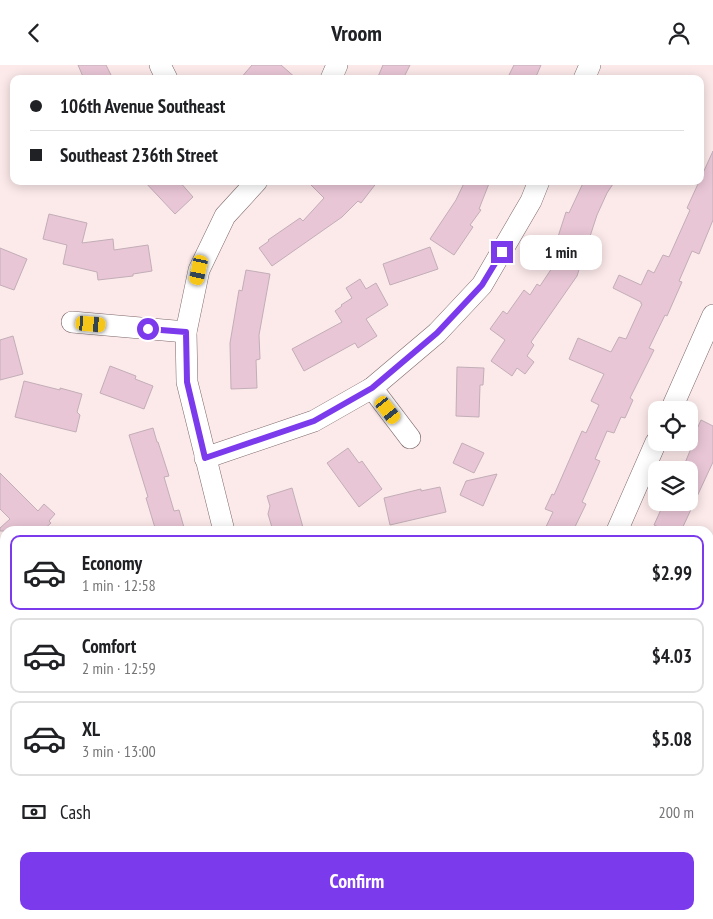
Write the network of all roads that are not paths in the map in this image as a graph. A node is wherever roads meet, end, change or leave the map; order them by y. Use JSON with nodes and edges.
{"nodes":[{"id":1,"x":252,"y":185,"type":"edge"},
{"id":2,"x":537,"y":185,"type":"edge"},
{"id":3,"x":713,"y":315,"type":"edge"},
{"id":4,"x":72,"y":322,"type":"dead end"},
{"id":5,"x":186,"y":332,"type":"junction"},
{"id":6,"x":372,"y":388,"type":"junction"},
{"id":7,"x":675,"y":401,"type":"edge"},
{"id":8,"x":410,"y":438,"type":"dead end"},
{"id":9,"x":652,"y":451,"type":"edge"},
{"id":10,"x":205,"y":458,"type":"junction"},
{"id":11,"x":223,"y":526,"type":"edge"},
{"id":12,"x":619,"y":526,"type":"edge"}],
"edges":[{"from":1,"to":5,"type":"street"},
{"from":2,"to":6,"type":"street"},
{"from":3,"to":7,"type":"street"},
{"from":4,"to":5,"type":"street"},
{"from":5,"to":10,"type":"street"},
{"from":6,"to":8,"type":"street"},
{"from":6,"to":10,"type":"street"},
{"from":9,"to":12,"type":"street"},
{"from":10,"to":11,"type":"street"}]}
